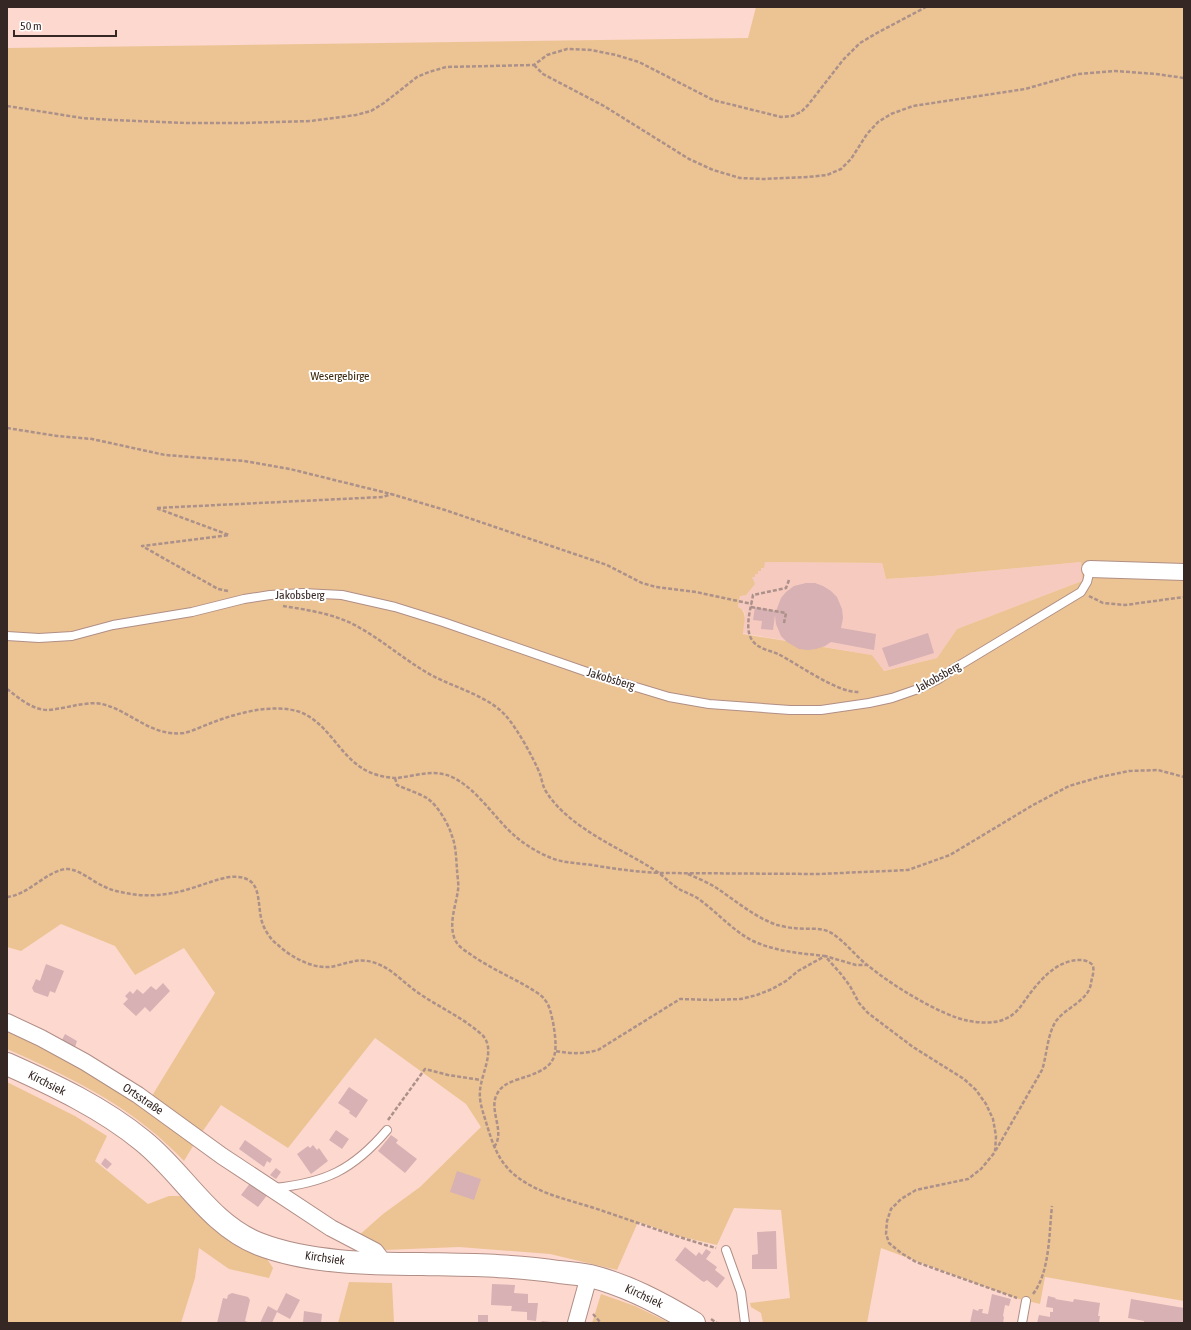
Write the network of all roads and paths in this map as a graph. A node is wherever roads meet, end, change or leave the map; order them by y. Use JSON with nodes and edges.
{"nodes":[{"id":1,"x":926,"y":7,"type":"edge"},
{"id":2,"x":534,"y":65,"type":"junction"},
{"id":3,"x":1184,"y":78,"type":"edge"},
{"id":4,"x":7,"y":106,"type":"edge"},
{"id":5,"x":7,"y":428,"type":"edge"},
{"id":6,"x":391,"y":494,"type":"junction"},
{"id":7,"x":1090,"y":569,"type":"joint"},
{"id":8,"x":1184,"y":572,"type":"edge"},
{"id":9,"x":789,"y":580,"type":"dead end"},
{"id":10,"x":1081,"y":592,"type":"junction"},
{"id":11,"x":1184,"y":598,"type":"edge"},
{"id":12,"x":244,"y":599,"type":"junction"},
{"id":13,"x":280,"y":605,"type":"dead end"},
{"id":14,"x":752,"y":605,"type":"junction"},
{"id":15,"x":784,"y":623,"type":"dead end"},
{"id":16,"x":7,"y":636,"type":"edge"},
{"id":17,"x":7,"y":689,"type":"edge"},
{"id":18,"x":861,"y":692,"type":"dead end"},
{"id":19,"x":1184,"y":777,"type":"edge"},
{"id":20,"x":395,"y":778,"type":"junction"},
{"id":21,"x":660,"y":873,"type":"junction"},
{"id":22,"x":686,"y":873,"type":"junction"},
{"id":23,"x":7,"y":897,"type":"edge"},
{"id":24,"x":825,"y":956,"type":"junction"},
{"id":25,"x":867,"y":965,"type":"junction"},
{"id":26,"x":7,"y":1022,"type":"edge"},
{"id":27,"x":556,"y":1051,"type":"junction"},
{"id":28,"x":7,"y":1064,"type":"edge"},
{"id":29,"x":481,"y":1080,"type":"junction"},
{"id":30,"x":387,"y":1130,"type":"joint"},
{"id":31,"x":494,"y":1147,"type":"junction"},
{"id":32,"x":995,"y":1152,"type":"junction"},
{"id":33,"x":271,"y":1188,"type":"junction"},
{"id":34,"x":1052,"y":1206,"type":"dead end"},
{"id":35,"x":726,"y":1250,"type":"joint"},
{"id":36,"x":385,"y":1264,"type":"junction"},
{"id":37,"x":589,"y":1276,"type":"junction"},
{"id":38,"x":1026,"y":1301,"type":"junction"},
{"id":39,"x":576,"y":1323,"type":"edge"},
{"id":40,"x":694,"y":1323,"type":"edge"},
{"id":41,"x":745,"y":1323,"type":"edge"},
{"id":42,"x":1022,"y":1323,"type":"edge"}],
"edges":[{"from":1,"to":2,"type":"path"},
{"from":2,"to":3,"type":"path"},
{"from":2,"to":4,"type":"path"},
{"from":5,"to":6,"type":"path"},
{"from":6,"to":12,"type":"path"},
{"from":6,"to":14,"type":"path"},
{"from":7,"to":8,"type":"street"},
{"from":7,"to":10,"type":"lane"},
{"from":9,"to":14,"type":"path"},
{"from":10,"to":11,"type":"path"},
{"from":10,"to":12,"type":"lane","name":"Jakobsberg"},
{"from":12,"to":16,"type":"lane","name":"Jakobsberg"},
{"from":13,"to":21,"type":"path"},
{"from":14,"to":15,"type":"path"},
{"from":14,"to":18,"type":"path"},
{"from":17,"to":20,"type":"path"},
{"from":19,"to":22,"type":"path"},
{"from":20,"to":21,"type":"path"},
{"from":20,"to":27,"type":"path"},
{"from":21,"to":22,"type":"path"},
{"from":21,"to":24,"type":"path"},
{"from":22,"to":25,"type":"path"},
{"from":23,"to":29,"type":"path"},
{"from":24,"to":25,"type":"path"},
{"from":24,"to":27,"type":"path"},
{"from":24,"to":32,"type":"path"},
{"from":25,"to":32,"type":"path"},
{"from":26,"to":33,"type":"street","name":"Ortsstraße"},
{"from":27,"to":31,"type":"path"},
{"from":28,"to":36,"type":"main road","name":"Kirchsiek"},
{"from":29,"to":30,"type":"path"},
{"from":29,"to":31,"type":"path"},
{"from":30,"to":33,"type":"lane"},
{"from":31,"to":35,"type":"path"},
{"from":32,"to":38,"type":"path"},
{"from":33,"to":36,"type":"street","name":"Ortsstraße"},
{"from":34,"to":38,"type":"path"},
{"from":35,"to":41,"type":"lane"},
{"from":36,"to":37,"type":"main road","name":"Kirchsiek"},
{"from":37,"to":39,"type":"street"},
{"from":37,"to":40,"type":"main road","name":"Kirchsiek"},
{"from":38,"to":42,"type":"lane"}]}
